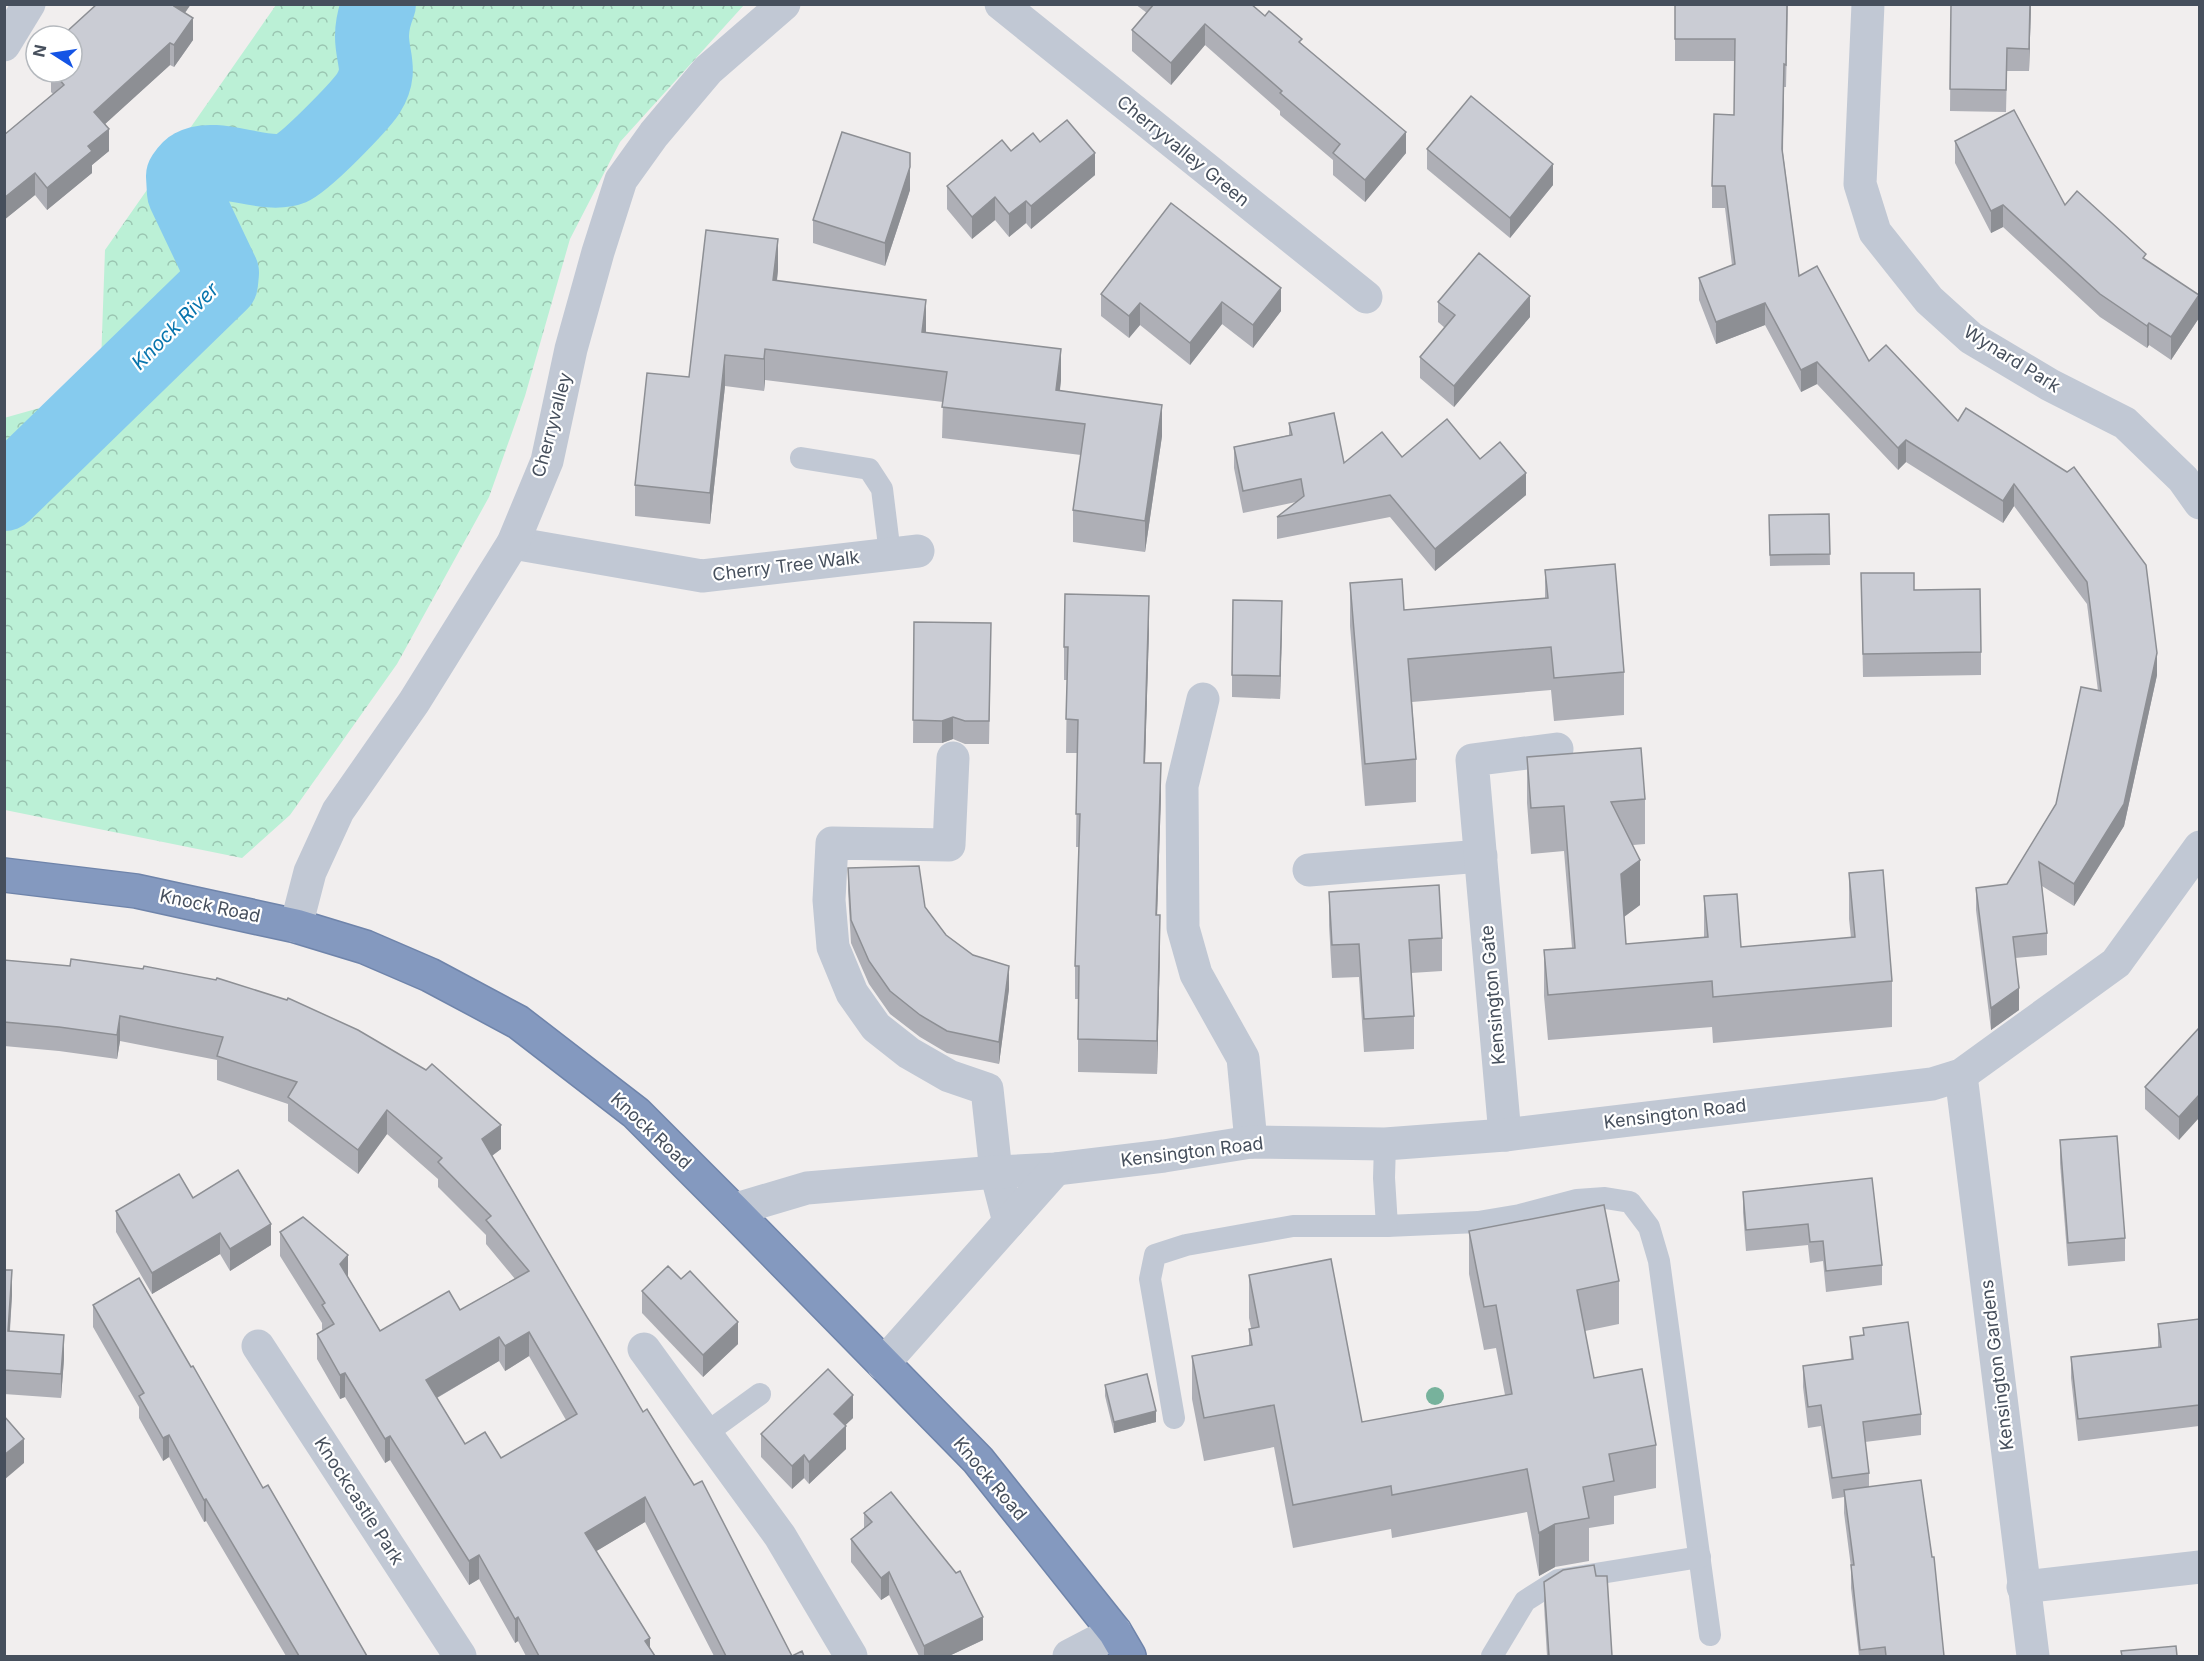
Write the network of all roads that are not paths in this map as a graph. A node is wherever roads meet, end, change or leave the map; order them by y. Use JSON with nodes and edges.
{"nodes":[{"id":1,"x":28,"y":4,"type":"edge"},
{"id":2,"x":784,"y":4,"type":"edge"},
{"id":3,"x":1000,"y":4,"type":"edge"},
{"id":4,"x":1868,"y":4,"type":"edge"},
{"id":5,"x":4,"y":45,"type":"edge"},
{"id":6,"x":1366,"y":297,"type":"dead end"},
{"id":7,"x":801,"y":458,"type":"dead end"},
{"id":8,"x":2199,"y":503,"type":"edge"},
{"id":9,"x":513,"y":543,"type":"junction"},
{"id":10,"x":904,"y":553,"type":"joint"},
{"id":11,"x":1203,"y":699,"type":"dead end"},
{"id":12,"x":1557,"y":749,"type":"dead end"},
{"id":13,"x":953,"y":758,"type":"dead end"},
{"id":14,"x":2199,"y":847,"type":"edge"},
{"id":15,"x":1480,"y":856,"type":"junction"},
{"id":16,"x":1310,"y":870,"type":"dead end"},
{"id":17,"x":4,"y":875,"type":"edge"},
{"id":18,"x":296,"y":926,"type":"junction"},
{"id":19,"x":1961,"y":1075,"type":"junction"},
{"id":20,"x":1504,"y":1135,"type":"junction"},
{"id":21,"x":1251,"y":1142,"type":"junction"},
{"id":22,"x":1385,"y":1144,"type":"junction"},
{"id":23,"x":1056,"y":1169,"type":"junction"},
{"id":24,"x":996,"y":1172,"type":"junction"},
{"id":25,"x":733,"y":1210,"type":"junction"},
{"id":26,"x":1009,"y":1222,"type":"junction"},
{"id":27,"x":1387,"y":1226,"type":"junction"},
{"id":28,"x":258,"y":1346,"type":"dead end"},
{"id":29,"x":644,"y":1349,"type":"dead end"},
{"id":30,"x":883,"y":1364,"type":"junction"},
{"id":31,"x":760,"y":1394,"type":"dead end"},
{"id":32,"x":1174,"y":1418,"type":"dead end"},
{"id":33,"x":705,"y":1434,"type":"junction"},
{"id":34,"x":1700,"y":1557,"type":"junction"},
{"id":35,"x":2199,"y":1568,"type":"edge"},
{"id":36,"x":2023,"y":1587,"type":"junction"},
{"id":37,"x":1710,"y":1635,"type":"dead end"},
{"id":38,"x":1122,"y":1644,"type":"edge"},
{"id":39,"x":460,"y":1656,"type":"edge"},
{"id":40,"x":851,"y":1656,"type":"edge"},
{"id":41,"x":1069,"y":1656,"type":"edge"},
{"id":42,"x":1492,"y":1656,"type":"edge"},
{"id":43,"x":2033,"y":1656,"type":"edge"}],
"edges":[{"from":1,"to":5,"type":"street"},
{"from":2,"to":9,"type":"street","name":"Cherryvalley"},
{"from":3,"to":6,"type":"street","name":"Cherryvalley Green"},
{"from":4,"to":8,"type":"street","name":"Wynard Park"},
{"from":7,"to":10,"type":"lane"},
{"from":9,"to":10,"type":"street","name":"Cherry Tree Walk"},
{"from":9,"to":18,"type":"street","name":"Cherryvalley"},
{"from":11,"to":21,"type":"street"},
{"from":12,"to":15,"type":"street","name":"Kensington Gate"},
{"from":13,"to":24,"type":"street"},
{"from":14,"to":19,"type":"street","name":"Kensington Road"},
{"from":15,"to":16,"type":"street"},
{"from":15,"to":20,"type":"street","name":"Kensington Gate"},
{"from":17,"to":18,"type":"highway","name":"Knock Road"},
{"from":18,"to":25,"type":"highway","name":"Knock Road"},
{"from":19,"to":20,"type":"street","name":"Kensington Road"},
{"from":19,"to":36,"type":"street","name":"Kensington Gardens"},
{"from":20,"to":22,"type":"street","name":"Kensington Road"},
{"from":21,"to":22,"type":"street","name":"Kensington Road"},
{"from":21,"to":23,"type":"street","name":"Kensington Road"},
{"from":22,"to":27,"type":"lane"},
{"from":23,"to":24,"type":"street","name":"Kensington Road"},
{"from":23,"to":26,"type":"street"},
{"from":24,"to":25,"type":"street","name":"Kensington Road"},
{"from":24,"to":26,"type":"street"},
{"from":25,"to":30,"type":"highway","name":"Knock Road"},
{"from":26,"to":30,"type":"street"},
{"from":27,"to":32,"type":"lane"},
{"from":27,"to":34,"type":"lane"},
{"from":28,"to":39,"type":"street","name":"Knockcastle Park"},
{"from":29,"to":33,"type":"street"},
{"from":30,"to":38,"type":"highway","name":"Knock Road"},
{"from":31,"to":33,"type":"lane"},
{"from":33,"to":40,"type":"street"},
{"from":34,"to":37,"type":"lane"},
{"from":34,"to":42,"type":"lane"},
{"from":35,"to":36,"type":"street"},
{"from":36,"to":43,"type":"street","name":"Kensington Gardens"},
{"from":38,"to":41,"type":"street"}]}
